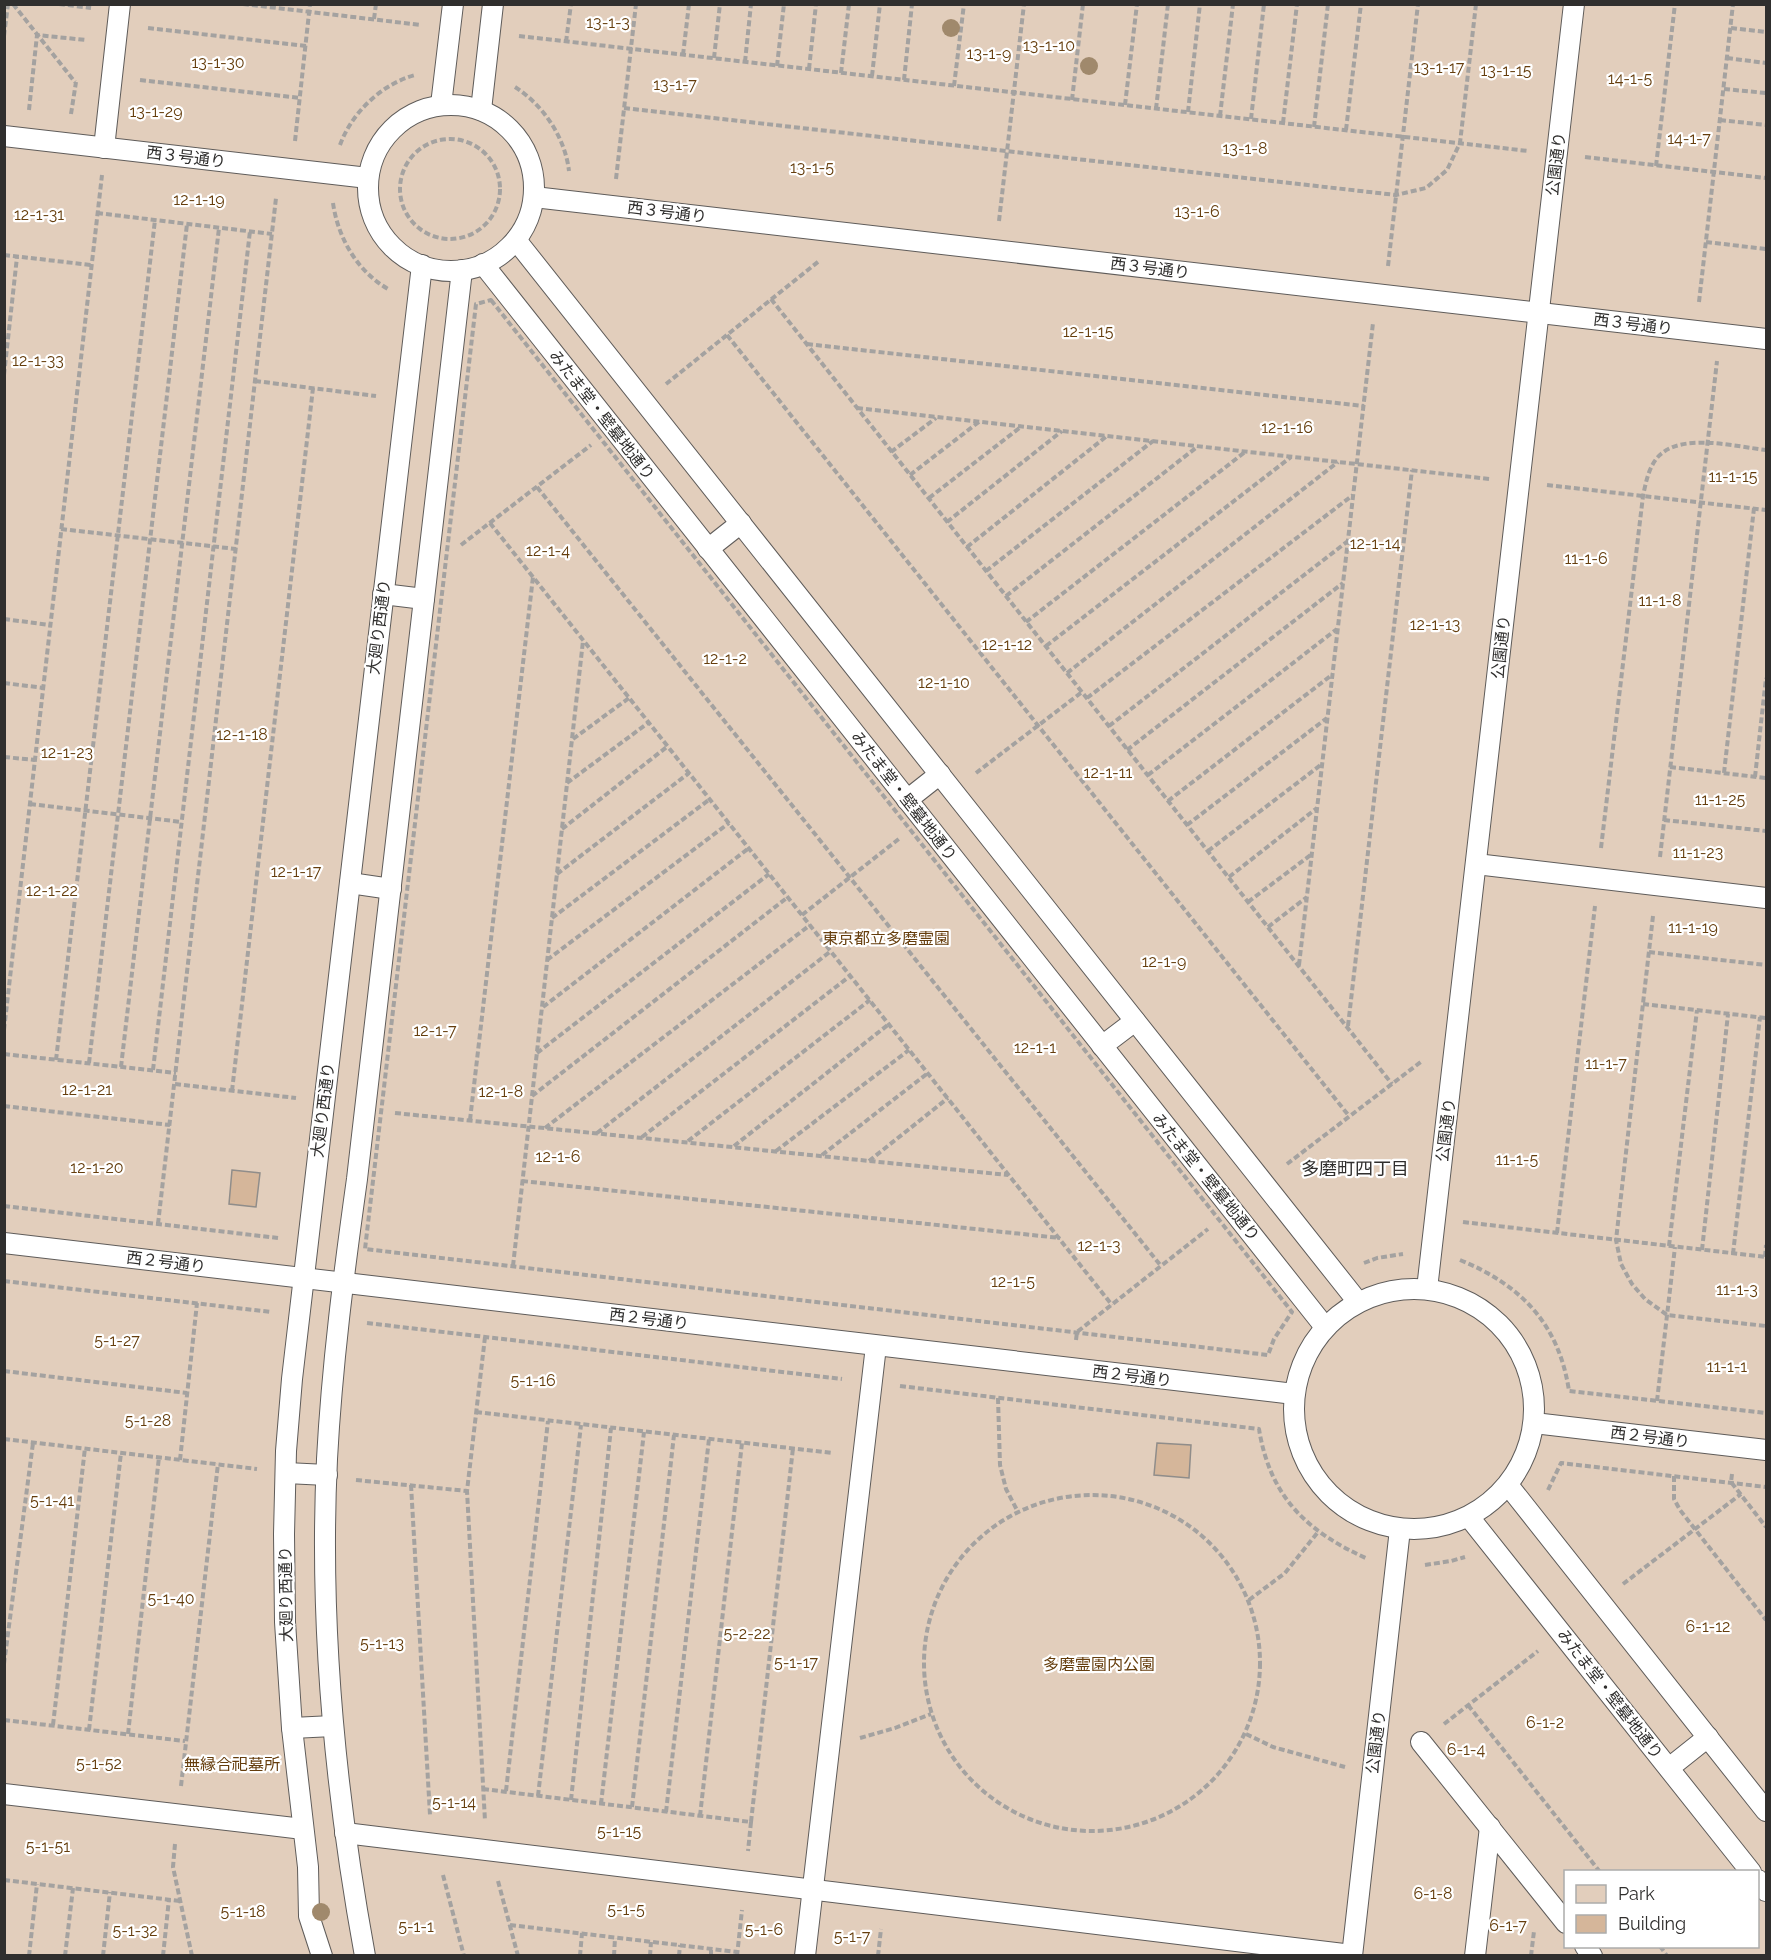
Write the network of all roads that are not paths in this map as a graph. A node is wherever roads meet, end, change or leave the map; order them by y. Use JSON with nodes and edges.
{"nodes":[{"id":1,"x":120,"y":4,"type":"edge"},
{"id":2,"x":453,"y":4,"type":"edge"},
{"id":3,"x":493,"y":4,"type":"edge"},
{"id":4,"x":1574,"y":4,"type":"edge"},
{"id":5,"x":441,"y":105,"type":"junction"},
{"id":6,"x":481,"y":110,"type":"junction"},
{"id":7,"x":4,"y":136,"type":"edge"},
{"id":8,"x":104,"y":148,"type":"junction"},
{"id":9,"x":368,"y":178,"type":"junction"},
{"id":10,"x":534,"y":197,"type":"junction"},
{"id":11,"x":516,"y":240,"type":"junction"},
{"id":12,"x":483,"y":264,"type":"junction"},
{"id":13,"x":422,"y":265,"type":"junction"},
{"id":14,"x":462,"y":270,"type":"junction"},
{"id":15,"x":1539,"y":313,"type":"junction"},
{"id":16,"x":1767,"y":339,"type":"edge"},
{"id":17,"x":741,"y":524,"type":"junction"},
{"id":18,"x":708,"y":549,"type":"junction"},
{"id":19,"x":383,"y":594,"type":"junction"},
{"id":20,"x":424,"y":599,"type":"junction"},
{"id":21,"x":940,"y":774,"type":"junction"},
{"id":22,"x":907,"y":800,"type":"junction"},
{"id":23,"x":1476,"y":864,"type":"junction"},
{"id":24,"x":350,"y":883,"type":"junction"},
{"id":25,"x":391,"y":889,"type":"junction"},
{"id":26,"x":1767,"y":898,"type":"edge"},
{"id":27,"x":1135,"y":1021,"type":"junction"},
{"id":28,"x":1102,"y":1046,"type":"junction"},
{"id":29,"x":4,"y":1243,"type":"edge"},
{"id":30,"x":304,"y":1278,"type":"junction"},
{"id":31,"x":343,"y":1282,"type":"junction"},
{"id":32,"x":1427,"y":1289,"type":"junction"},
{"id":33,"x":1358,"y":1302,"type":"junction"},
{"id":34,"x":1326,"y":1327,"type":"junction"},
{"id":35,"x":876,"y":1346,"type":"junction"},
{"id":36,"x":1294,"y":1394,"type":"junction"},
{"id":37,"x":1534,"y":1423,"type":"junction"},
{"id":38,"x":1767,"y":1450,"type":"edge"},
{"id":39,"x":286,"y":1473,"type":"junction"},
{"id":40,"x":327,"y":1475,"type":"junction"},
{"id":41,"x":1508,"y":1485,"type":"junction"},
{"id":42,"x":1469,"y":1516,"type":"junction"},
{"id":43,"x":1400,"y":1529,"type":"junction"},
{"id":44,"x":333,"y":1726,"type":"junction"},
{"id":45,"x":292,"y":1728,"type":"junction"},
{"id":46,"x":1708,"y":1737,"type":"junction"},
{"id":47,"x":1421,"y":1742,"type":"dead end"},
{"id":48,"x":1669,"y":1768,"type":"junction"},
{"id":49,"x":4,"y":1794,"type":"edge"},
{"id":50,"x":1767,"y":1810,"type":"edge"},
{"id":51,"x":1490,"y":1827,"type":"junction"},
{"id":52,"x":303,"y":1829,"type":"junction"},
{"id":53,"x":345,"y":1833,"type":"junction"},
{"id":54,"x":1749,"y":1870,"type":"edge"},
{"id":55,"x":812,"y":1890,"type":"junction"},
{"id":56,"x":1564,"y":1920,"type":"edge"},
{"id":57,"x":1352,"y":1955,"type":"edge"},
{"id":58,"x":322,"y":1956,"type":"edge"},
{"id":59,"x":365,"y":1956,"type":"edge"},
{"id":60,"x":805,"y":1956,"type":"edge"},
{"id":61,"x":1475,"y":1956,"type":"edge"}],
"edges":[{"from":1,"to":8,"type":"lane"},
{"from":2,"to":5,"type":"lane"},
{"from":3,"to":6,"type":"lane"},
{"from":4,"to":15,"type":"lane","name":"公園通り"},
{"from":5,"to":6,"type":"lane"},
{"from":5,"to":9,"type":"lane"},
{"from":6,"to":10,"type":"lane"},
{"from":7,"to":8,"type":"lane","name":"西３号通り"},
{"from":8,"to":9,"type":"lane","name":"西３号通り"},
{"from":9,"to":13,"type":"lane"},
{"from":10,"to":11,"type":"lane"},
{"from":10,"to":15,"type":"lane","name":"西３号通り"},
{"from":11,"to":12,"type":"lane"},
{"from":11,"to":17,"type":"lane"},
{"from":12,"to":14,"type":"lane"},
{"from":12,"to":18,"type":"lane","name":"みたま堂・壁墓地通り"},
{"from":13,"to":14,"type":"lane"},
{"from":13,"to":19,"type":"lane","name":"大廻り西通り"},
{"from":14,"to":20,"type":"lane"},
{"from":15,"to":16,"type":"lane","name":"西３号通り"},
{"from":15,"to":23,"type":"lane","name":"公園通り"},
{"from":17,"to":18,"type":"lane"},
{"from":17,"to":21,"type":"lane"},
{"from":18,"to":22,"type":"lane","name":"みたま堂・壁墓地通り"},
{"from":19,"to":20,"type":"lane"},
{"from":19,"to":24,"type":"lane","name":"大廻り西通り"},
{"from":20,"to":25,"type":"lane"},
{"from":21,"to":22,"type":"lane"},
{"from":21,"to":27,"type":"lane"},
{"from":22,"to":28,"type":"lane","name":"みたま堂・壁墓地通り"},
{"from":23,"to":26,"type":"lane"},
{"from":23,"to":32,"type":"lane","name":"公園通り"},
{"from":24,"to":25,"type":"lane"},
{"from":24,"to":30,"type":"lane","name":"大廻り西通り"},
{"from":25,"to":31,"type":"lane"},
{"from":27,"to":28,"type":"lane"},
{"from":27,"to":33,"type":"lane"},
{"from":28,"to":34,"type":"lane","name":"みたま堂・壁墓地通り"},
{"from":29,"to":30,"type":"lane","name":"西２号通り"},
{"from":30,"to":31,"type":"lane","name":"西２号通り"},
{"from":30,"to":39,"type":"lane","name":"大廻り西通り"},
{"from":31,"to":35,"type":"lane","name":"西２号通り"},
{"from":31,"to":40,"type":"lane"},
{"from":32,"to":33,"type":"lane"},
{"from":32,"to":37,"type":"lane"},
{"from":33,"to":34,"type":"lane"},
{"from":34,"to":36,"type":"lane"},
{"from":35,"to":36,"type":"lane","name":"西２号通り"},
{"from":35,"to":55,"type":"lane"},
{"from":36,"to":43,"type":"lane"},
{"from":37,"to":38,"type":"lane","name":"西２号通り"},
{"from":37,"to":41,"type":"lane"},
{"from":39,"to":40,"type":"lane"},
{"from":39,"to":45,"type":"lane","name":"大廻り西通り"},
{"from":40,"to":44,"type":"lane"},
{"from":41,"to":42,"type":"lane"},
{"from":41,"to":46,"type":"lane"},
{"from":42,"to":43,"type":"lane"},
{"from":42,"to":48,"type":"lane","name":"みたま堂・壁墓地通り"},
{"from":43,"to":57,"type":"lane","name":"公園通り"},
{"from":44,"to":45,"type":"lane"},
{"from":44,"to":53,"type":"lane"},
{"from":45,"to":52,"type":"lane","name":"大廻り西通り"},
{"from":46,"to":48,"type":"lane"},
{"from":46,"to":50,"type":"lane"},
{"from":47,"to":51,"type":"lane"},
{"from":48,"to":54,"type":"lane","name":"みたま堂・壁墓地通り"},
{"from":49,"to":52,"type":"lane"},
{"from":51,"to":56,"type":"lane"},
{"from":51,"to":61,"type":"lane"},
{"from":52,"to":58,"type":"lane","name":"大廻り西通り"},
{"from":53,"to":55,"type":"lane"},
{"from":53,"to":59,"type":"lane"},
{"from":55,"to":57,"type":"lane"},
{"from":55,"to":60,"type":"lane"}]}
